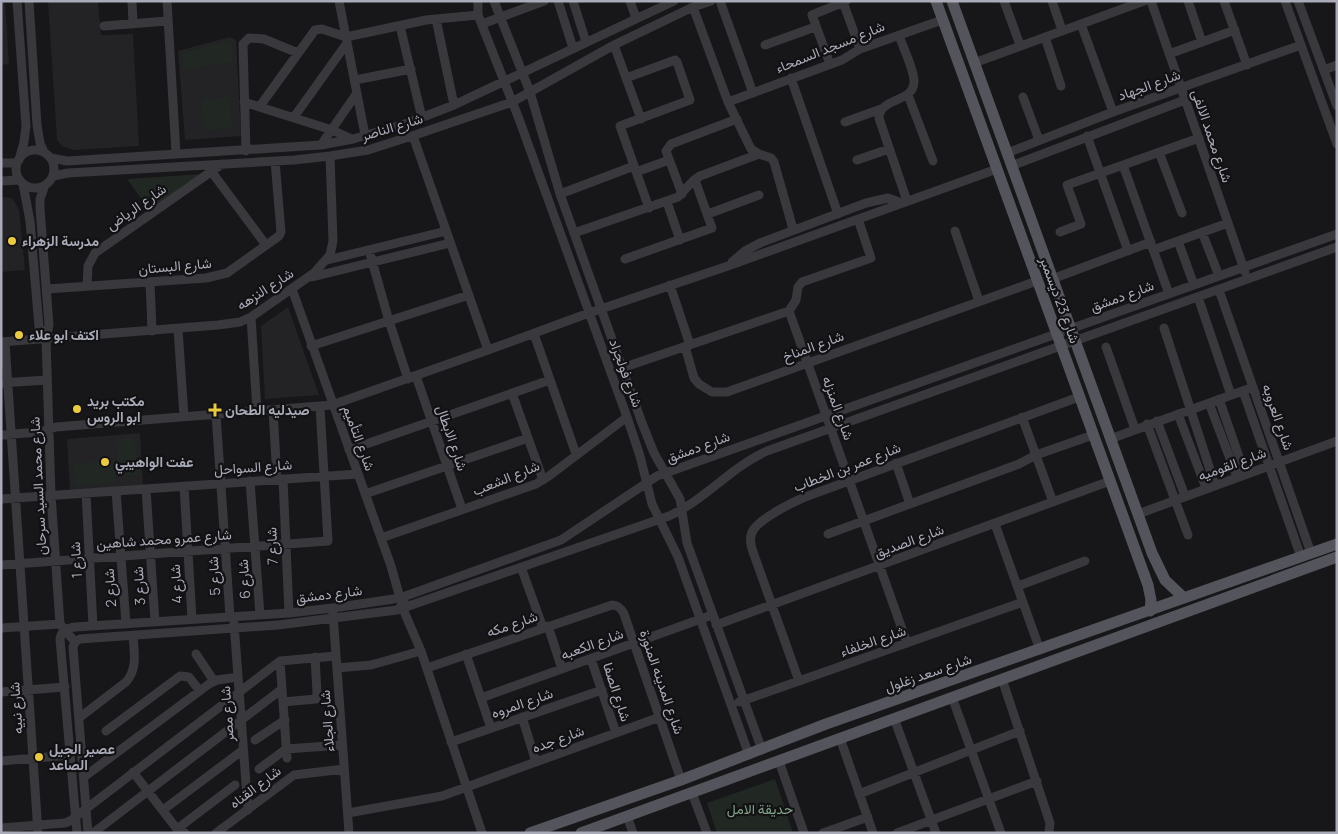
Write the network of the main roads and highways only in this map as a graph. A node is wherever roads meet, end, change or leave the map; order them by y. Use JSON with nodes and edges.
{"nodes":[{"id":1,"x":936,"y":1,"type":"edge"},
{"id":2,"x":952,"y":1,"type":"edge"},
{"id":3,"x":988,"y":102,"type":"junction"},
{"id":4,"x":974,"y":108,"type":"junction"},
{"id":5,"x":1337,"y":544,"type":"edge"},
{"id":6,"x":1337,"y":557,"type":"edge"},
{"id":7,"x":1158,"y":570,"type":"junction"},
{"id":8,"x":1145,"y":576,"type":"junction"},
{"id":9,"x":1184,"y":598,"type":"junction"},
{"id":10,"x":1150,"y":611,"type":"junction"},
{"id":11,"x":915,"y":693,"type":"junction"},
{"id":12,"x":920,"y":709,"type":"junction"},
{"id":13,"x":530,"y":833,"type":"edge"},
{"id":14,"x":581,"y":833,"type":"edge"}],
"edges":[{"from":1,"to":4,"type":"main road","name":"شارع 23 ديسمبر"},
{"from":2,"to":3,"type":"main road","name":"شارع 23 ديسمبر"},
{"from":3,"to":4,"type":"main road"},
{"from":3,"to":7,"type":"main road","name":"شارع 23 ديسمبر"},
{"from":4,"to":8,"type":"main road","name":"شارع 23 ديسمبر"},
{"from":5,"to":9,"type":"main road","name":"شارع سعد زغلول"},
{"from":6,"to":12,"type":"main road"},
{"from":7,"to":8,"type":"main road"},
{"from":7,"to":9,"type":"main road","name":"شارع 23 ديسمبر"},
{"from":8,"to":10,"type":"main road","name":"شارع 23 ديسمبر"},
{"from":9,"to":10,"type":"main road","name":"شارع سعد زغلول"},
{"from":10,"to":11,"type":"main road","name":"شارع سعد زغلول"},
{"from":11,"to":12,"type":"main road"},
{"from":11,"to":13,"type":"main road","name":"شارع سعد زغلول"},
{"from":12,"to":14,"type":"main road"}]}
